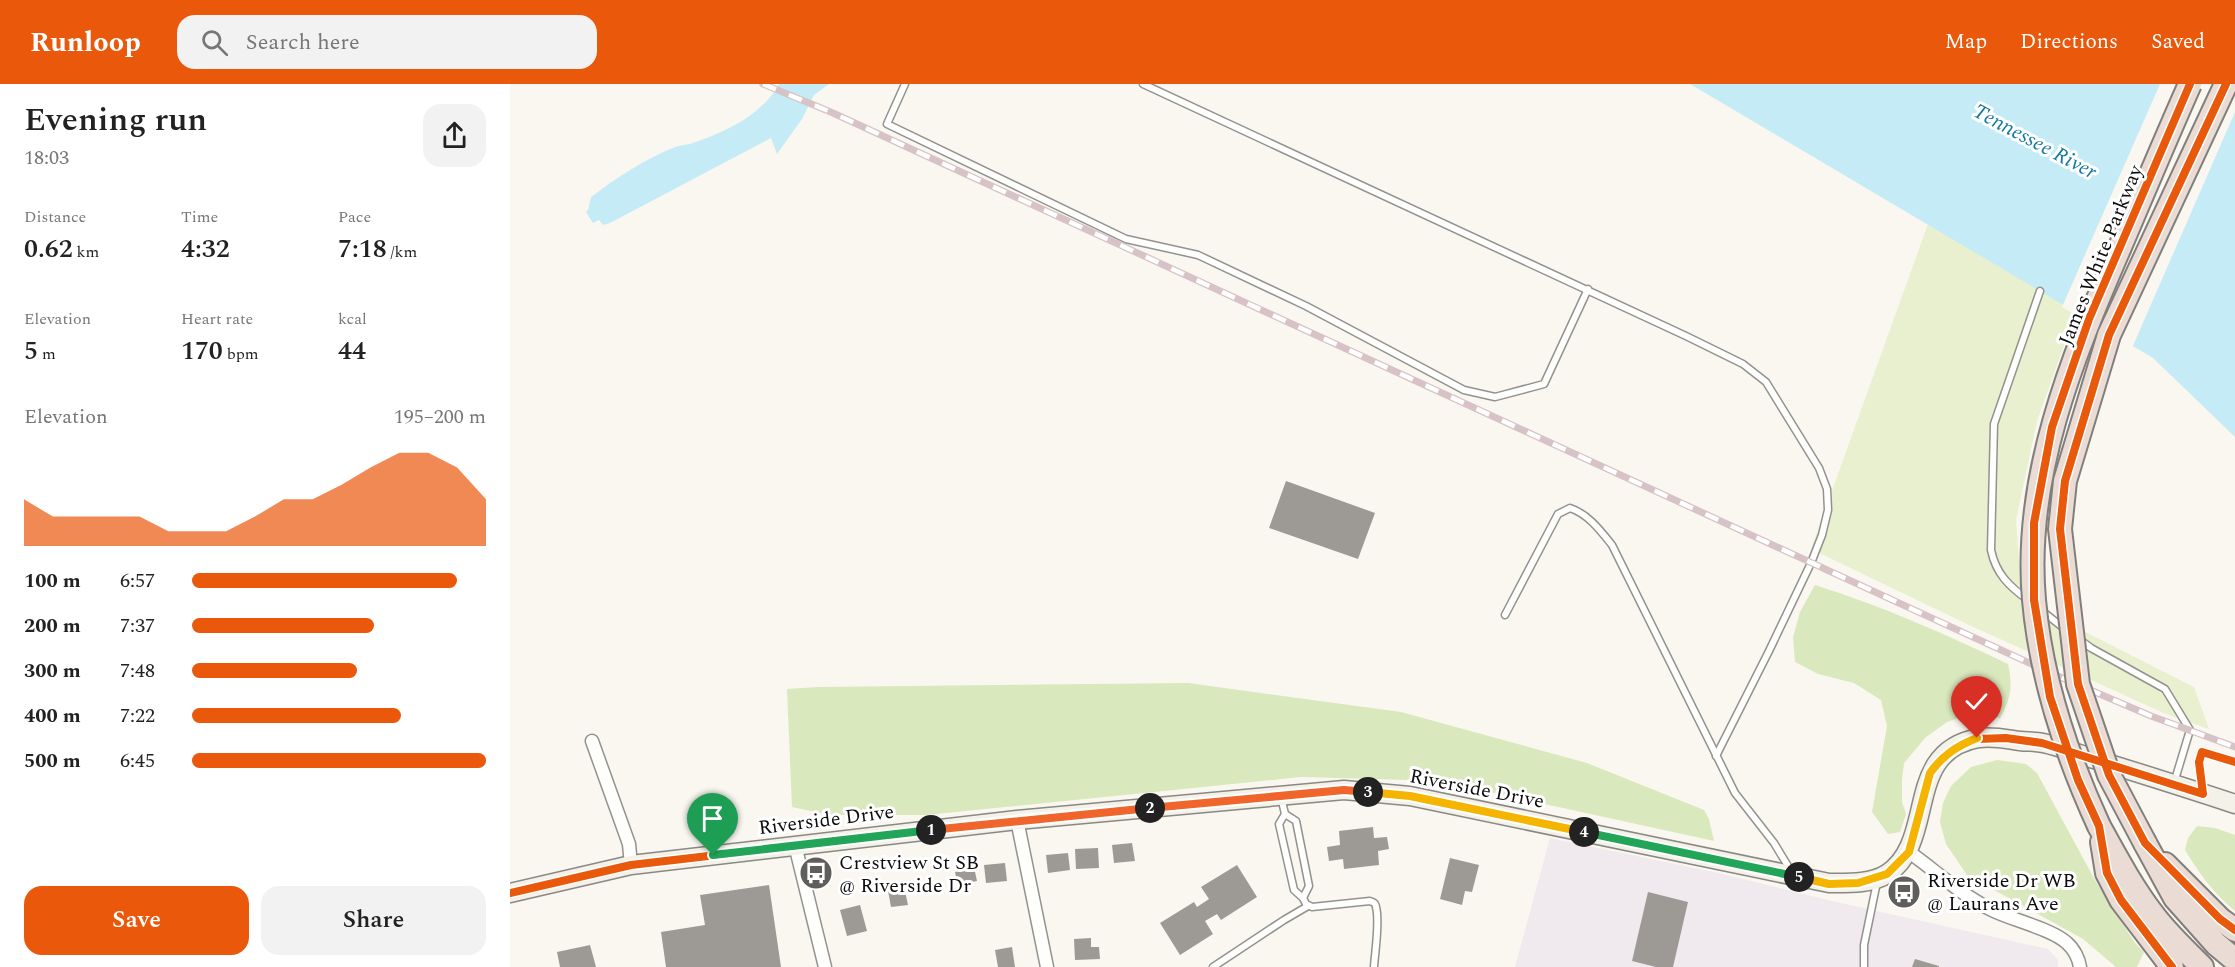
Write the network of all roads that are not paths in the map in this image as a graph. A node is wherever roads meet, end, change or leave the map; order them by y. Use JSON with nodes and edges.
{"nodes":[{"id":1,"x":905,"y":84,"type":"edge"},
{"id":2,"x":1143,"y":84,"type":"edge"},
{"id":3,"x":2190,"y":84,"type":"edge"},
{"id":4,"x":2226,"y":84,"type":"edge"},
{"id":5,"x":1588,"y":289,"type":"junction"},
{"id":6,"x":2040,"y":291,"type":"dead end"},
{"id":7,"x":1505,"y":615,"type":"dead end"},
{"id":8,"x":592,"y":741,"type":"dead end"},
{"id":9,"x":1716,"y":756,"type":"junction"},
{"id":10,"x":2174,"y":783,"type":"junction"},
{"id":11,"x":1281,"y":796,"type":"junction"},
{"id":12,"x":2235,"y":804,"type":"edge"},
{"id":13,"x":1285,"y":814,"type":"junction"},
{"id":14,"x":1017,"y":820,"type":"junction"},
{"id":15,"x":2099,"y":826,"type":"junction"},
{"id":16,"x":2145,"y":843,"type":"junction"},
{"id":17,"x":795,"y":845,"type":"junction"},
{"id":18,"x":1909,"y":852,"type":"junction"},
{"id":19,"x":631,"y":865,"type":"junction"},
{"id":20,"x":1794,"y":876,"type":"junction"},
{"id":21,"x":1878,"y":877,"type":"junction"},
{"id":22,"x":510,"y":893,"type":"edge"},
{"id":23,"x":1303,"y":898,"type":"junction"},
{"id":24,"x":1308,"y":906,"type":"junction"},
{"id":25,"x":2235,"y":930,"type":"edge"},
{"id":26,"x":2235,"y":960,"type":"edge"},
{"id":27,"x":825,"y":967,"type":"edge"},
{"id":28,"x":1047,"y":967,"type":"edge"},
{"id":29,"x":1213,"y":967,"type":"edge"},
{"id":30,"x":1374,"y":967,"type":"edge"},
{"id":31,"x":1864,"y":967,"type":"edge"},
{"id":32,"x":2080,"y":967,"type":"edge"},
{"id":33,"x":2172,"y":967,"type":"edge"},
{"id":34,"x":2202,"y":967,"type":"edge"}],
"edges":[{"from":1,"to":5,"type":"lane"},
{"from":2,"to":5,"type":"lane"},
{"from":3,"to":15,"type":"highway","name":"James White Parkway","bridge":true},
{"from":4,"to":16,"type":"highway","name":"James White Parkway","bridge":true},
{"from":5,"to":9,"type":"lane"},
{"from":6,"to":10,"type":"lane"},
{"from":7,"to":9,"type":"lane"},
{"from":8,"to":19,"type":"street"},
{"from":9,"to":20,"type":"lane"},
{"from":10,"to":12,"type":"street"},
{"from":10,"to":18,"type":"street"},
{"from":11,"to":13,"type":"lane"},
{"from":11,"to":14,"type":"street","name":"Riverside Drive"},
{"from":11,"to":20,"type":"street","name":"Riverside Drive"},
{"from":13,"to":23,"type":"lane"},
{"from":13,"to":23,"type":"lane"},
{"from":14,"to":17,"type":"street","name":"Riverside Drive"},
{"from":14,"to":28,"type":"street"},
{"from":15,"to":33,"type":"highway"},
{"from":15,"to":34,"type":"highway","name":"James White Parkway"},
{"from":16,"to":25,"type":"highway"},
{"from":16,"to":26,"type":"highway","name":"James White Parkway"},
{"from":17,"to":19,"type":"street","name":"Riverside Drive"},
{"from":17,"to":27,"type":"street"},
{"from":18,"to":21,"type":"street","name":"Riverside Drive"},
{"from":18,"to":32,"type":"street"},
{"from":19,"to":22,"type":"street","name":"Riverside Drive"},
{"from":20,"to":21,"type":"street","name":"Riverside Drive"},
{"from":21,"to":31,"type":"lane"},
{"from":23,"to":24,"type":"lane"},
{"from":24,"to":29,"type":"lane"},
{"from":24,"to":30,"type":"lane"}]}
